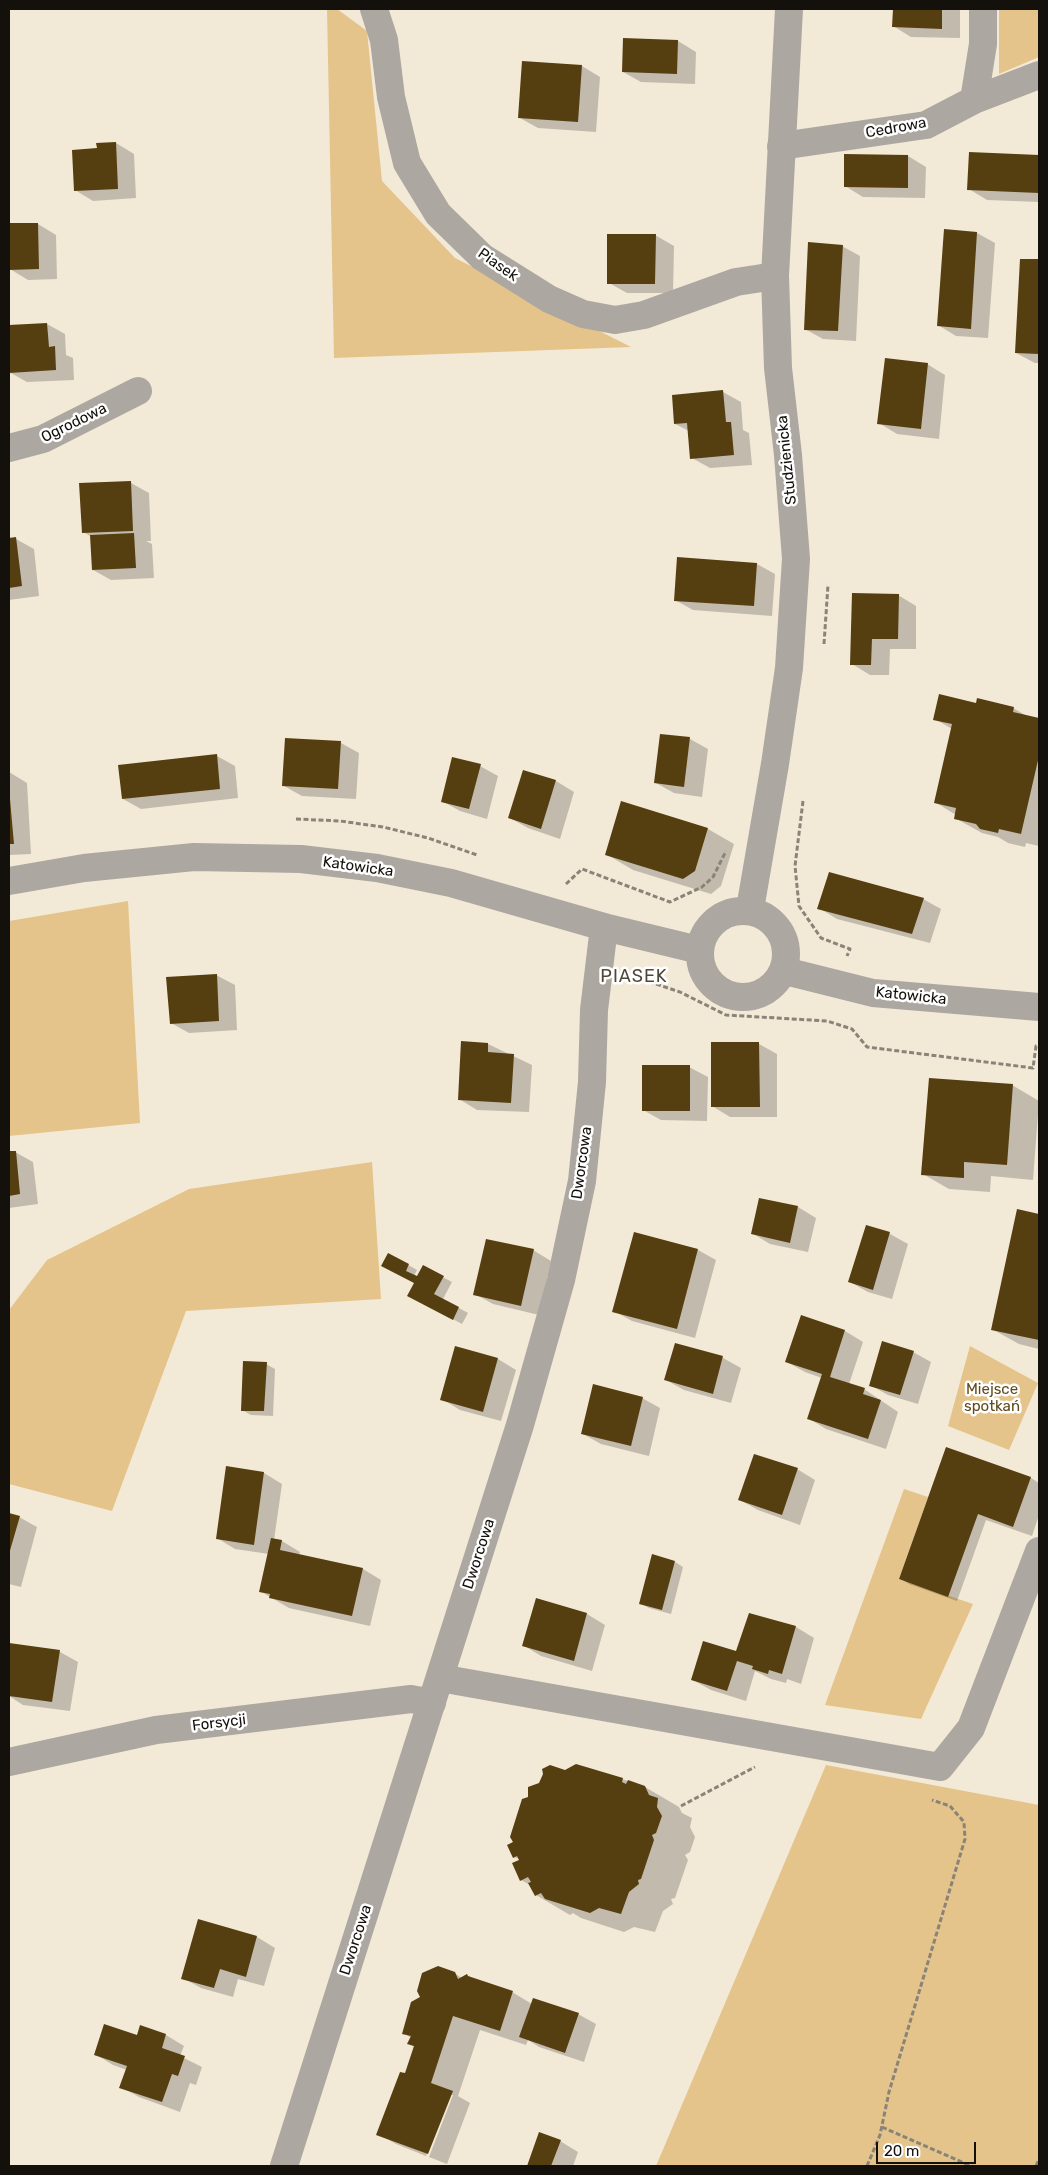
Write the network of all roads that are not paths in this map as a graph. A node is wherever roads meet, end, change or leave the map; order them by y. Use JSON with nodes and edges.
{"nodes":[{"id":1,"x":374,"y":9,"type":"edge"},
{"id":2,"x":789,"y":9,"type":"edge"},
{"id":3,"x":983,"y":9,"type":"edge"},
{"id":4,"x":1039,"y":75,"type":"edge"},
{"id":5,"x":974,"y":100,"type":"junction"},
{"id":6,"x":781,"y":146,"type":"junction"},
{"id":7,"x":775,"y":276,"type":"junction"},
{"id":8,"x":138,"y":392,"type":"dead end"},
{"id":9,"x":9,"y":448,"type":"edge"},
{"id":10,"x":9,"y":881,"type":"edge"},
{"id":11,"x":750,"y":909,"type":"junction"},
{"id":12,"x":604,"y":928,"type":"junction"},
{"id":13,"x":699,"y":950,"type":"junction"},
{"id":14,"x":785,"y":971,"type":"junction"},
{"id":15,"x":1039,"y":1007,"type":"edge"},
{"id":16,"x":1039,"y":1551,"type":"edge"},
{"id":17,"x":436,"y":1690,"type":"junction"},
{"id":18,"x":9,"y":1762,"type":"edge"},
{"id":19,"x":284,"y":2166,"type":"edge"}],
"edges":[{"from":1,"to":7,"type":"street","name":"Piasek"},
{"from":2,"to":6,"type":"street","name":"Studzienicka"},
{"from":3,"to":5,"type":"street"},
{"from":4,"to":5,"type":"street","name":"Cedrowa"},
{"from":5,"to":6,"type":"street","name":"Cedrowa"},
{"from":6,"to":7,"type":"street","name":"Studzienicka"},
{"from":7,"to":11,"type":"street","name":"Studzienicka"},
{"from":8,"to":9,"type":"street","name":"Ogrodowa"},
{"from":10,"to":12,"type":"street","name":"Katowicka"},
{"from":11,"to":13,"type":"street"},
{"from":11,"to":14,"type":"street"},
{"from":12,"to":13,"type":"street","name":"Katowicka"},
{"from":12,"to":17,"type":"street","name":"Dworcowa"},
{"from":13,"to":14,"type":"street"},
{"from":14,"to":15,"type":"street","name":"Katowicka"},
{"from":16,"to":17,"type":"street","name":"Forsycji"},
{"from":17,"to":18,"type":"street","name":"Forsycji"},
{"from":17,"to":19,"type":"street","name":"Dworcowa"}]}
